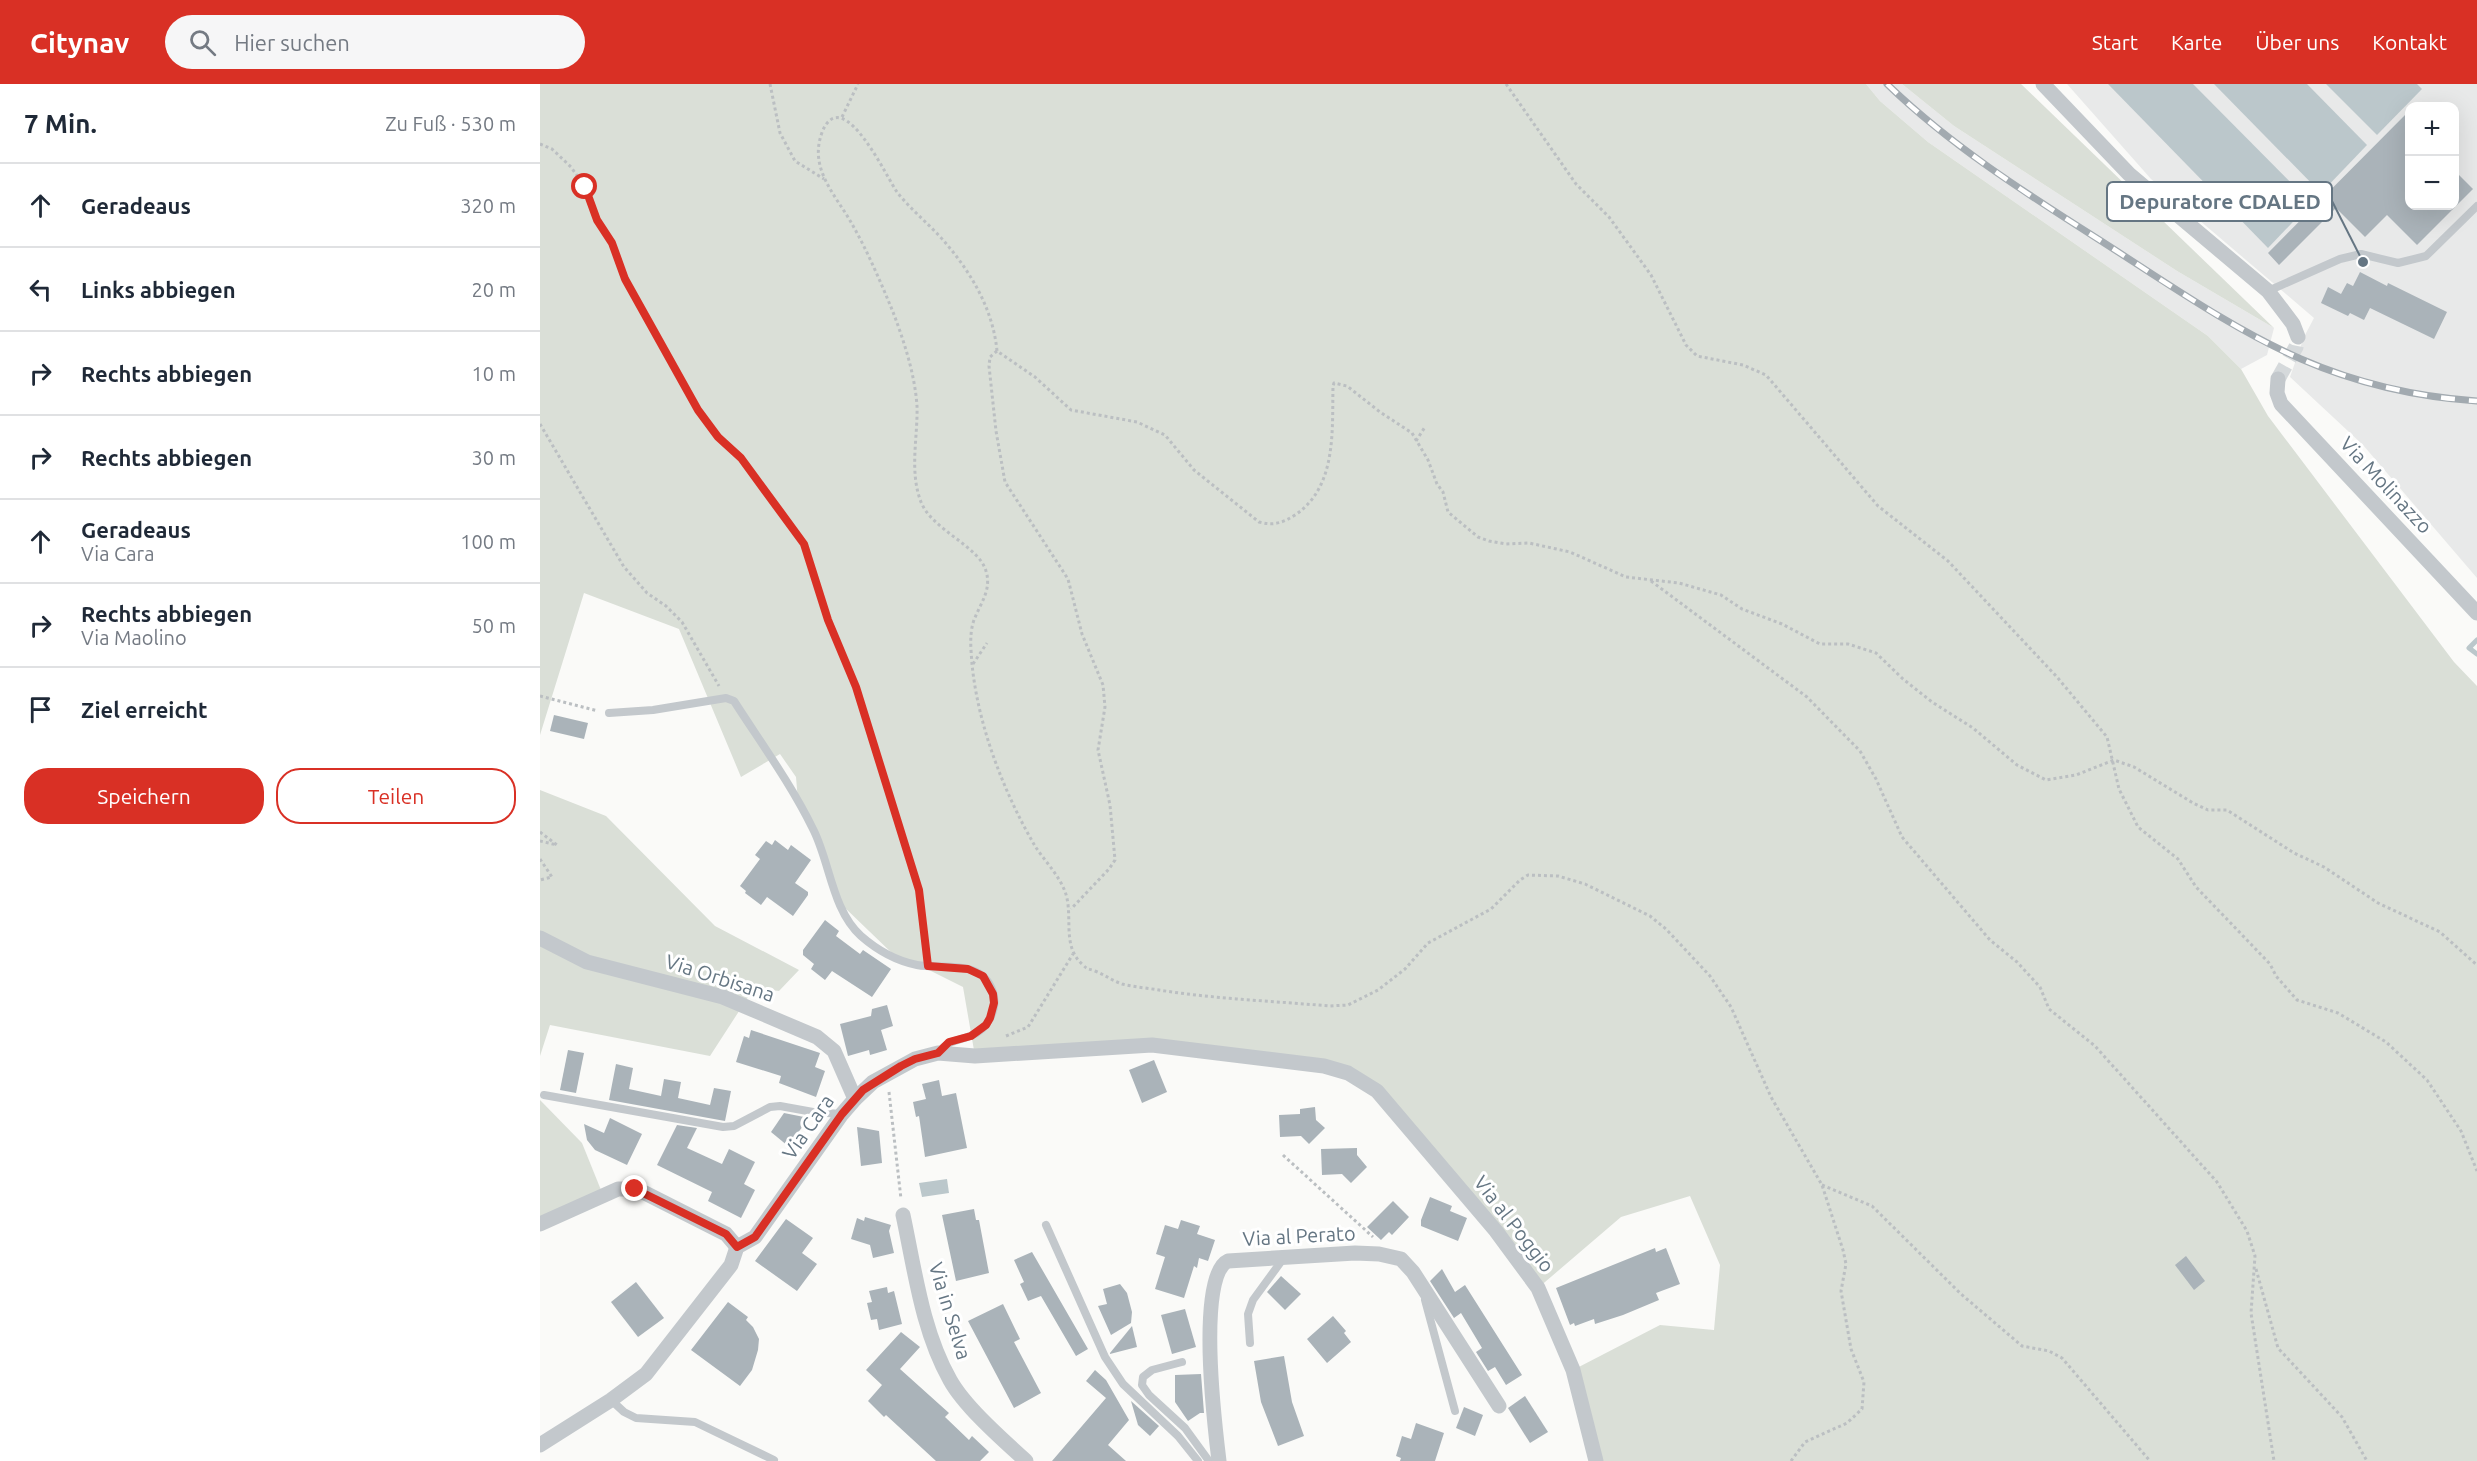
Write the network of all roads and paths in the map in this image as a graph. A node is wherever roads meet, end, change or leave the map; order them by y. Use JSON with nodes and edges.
{"nodes":[{"id":1,"x":770,"y":84,"type":"edge"},
{"id":2,"x":858,"y":84,"type":"edge"},
{"id":3,"x":1506,"y":84,"type":"edge"},
{"id":4,"x":2043,"y":84,"type":"edge"},
{"id":5,"x":842,"y":117,"type":"junction"},
{"id":6,"x":540,"y":144,"type":"edge"},
{"id":7,"x":825,"y":180,"type":"junction"},
{"id":8,"x":2476,"y":209,"type":"edge"},
{"id":9,"x":2268,"y":291,"type":"junction"},
{"id":10,"x":2298,"y":337,"type":"dead end"},
{"id":11,"x":997,"y":351,"type":"junction"},
{"id":12,"x":2278,"y":379,"type":"tunnel mouth"},
{"id":13,"x":540,"y":424,"type":"edge"},
{"id":14,"x":1425,"y":427,"type":"dead end"},
{"id":15,"x":1416,"y":441,"type":"junction"},
{"id":16,"x":1650,"y":580,"type":"junction"},
{"id":17,"x":2477,"y":613,"type":"edge"},
{"id":18,"x":987,"y":643,"type":"dead end"},
{"id":19,"x":972,"y":665,"type":"junction"},
{"id":20,"x":540,"y":696,"type":"edge"},
{"id":21,"x":726,"y":698,"type":"junction"},
{"id":22,"x":609,"y":713,"type":"joint"},
{"id":23,"x":2114,"y":760,"type":"junction"},
{"id":24,"x":540,"y":831,"type":"edge"},
{"id":25,"x":540,"y":841,"type":"edge"},
{"id":26,"x":540,"y":859,"type":"edge"},
{"id":27,"x":540,"y":880,"type":"edge"},
{"id":28,"x":1071,"y":909,"type":"junction"},
{"id":29,"x":540,"y":938,"type":"edge"},
{"id":30,"x":1073,"y":954,"type":"junction"},
{"id":31,"x":2477,"y":965,"type":"edge"},
{"id":32,"x":928,"y":966,"type":"junction"},
{"id":33,"x":1004,"y":1038,"type":"dead end"},
{"id":34,"x":938,"y":1053,"type":"junction"},
{"id":35,"x":1324,"y":1066,"type":"joint"},
{"id":36,"x":887,"y":1074,"type":"junction"},
{"id":37,"x":544,"y":1095,"type":"dead end"},
{"id":38,"x":855,"y":1099,"type":"junction"},
{"id":39,"x":842,"y":1114,"type":"junction"},
{"id":40,"x":1283,"y":1155,"type":"dead end"},
{"id":41,"x":2477,"y":1171,"type":"edge"},
{"id":42,"x":1821,"y":1185,"type":"junction"},
{"id":43,"x":903,"y":1215,"type":"joint"},
{"id":44,"x":540,"y":1224,"type":"edge"},
{"id":45,"x":1046,"y":1225,"type":"dead end"},
{"id":46,"x":737,"y":1247,"type":"junction"},
{"id":47,"x":1379,"y":1254,"type":"junction"},
{"id":48,"x":1284,"y":1258,"type":"junction"},
{"id":49,"x":2256,"y":1267,"type":"junction"},
{"id":50,"x":1423,"y":1290,"type":"junction"},
{"id":51,"x":1250,"y":1343,"type":"dead end"},
{"id":52,"x":1182,"y":1362,"type":"dead end"},
{"id":53,"x":611,"y":1400,"type":"junction"},
{"id":54,"x":1498,"y":1406,"type":"dead end"},
{"id":55,"x":1455,"y":1411,"type":"dead end"},
{"id":56,"x":540,"y":1445,"type":"edge"},
{"id":57,"x":774,"y":1460,"type":"dead end"},
{"id":58,"x":1026,"y":1461,"type":"edge"},
{"id":59,"x":1198,"y":1461,"type":"edge"},
{"id":60,"x":1209,"y":1461,"type":"edge"},
{"id":61,"x":1219,"y":1461,"type":"edge"},
{"id":62,"x":1596,"y":1461,"type":"edge"},
{"id":63,"x":1791,"y":1461,"type":"edge"},
{"id":64,"x":2150,"y":1461,"type":"edge"},
{"id":65,"x":2274,"y":1461,"type":"edge"},
{"id":66,"x":2367,"y":1461,"type":"edge"}],
"edges":[{"from":1,"to":7,"type":"path"},
{"from":2,"to":5,"type":"path"},
{"from":3,"to":23,"type":"path"},
{"from":4,"to":9,"type":"street"},
{"from":5,"to":7,"type":"path"},
{"from":5,"to":11,"type":"path"},
{"from":6,"to":32,"type":"path"},
{"from":7,"to":19,"type":"path"},
{"from":8,"to":9,"type":"lane"},
{"from":9,"to":10,"type":"street"},
{"from":11,"to":15,"type":"path"},
{"from":11,"to":28,"type":"path"},
{"from":12,"to":17,"type":"street","name":"Via Molinazzo"},
{"from":13,"to":21,"type":"path"},
{"from":14,"to":15,"type":"path"},
{"from":15,"to":16,"type":"path"},
{"from":16,"to":23,"type":"path"},
{"from":16,"to":49,"type":"path"},
{"from":18,"to":19,"type":"path"},
{"from":19,"to":28,"type":"path"},
{"from":20,"to":22,"type":"path"},
{"from":21,"to":22,"type":"lane"},
{"from":21,"to":32,"type":"lane"},
{"from":23,"to":31,"type":"path"},
{"from":23,"to":41,"type":"path"},
{"from":24,"to":25,"type":"path"},
{"from":26,"to":27,"type":"path"},
{"from":28,"to":30,"type":"path"},
{"from":29,"to":38,"type":"street","name":"Via Orbisana"},
{"from":30,"to":33,"type":"path"},
{"from":30,"to":42,"type":"path"},
{"from":32,"to":34,"type":"lane"},
{"from":34,"to":35,"type":"street","name":"Via Cara"},
{"from":34,"to":36,"type":"street","name":"Via Cara"},
{"from":35,"to":62,"type":"street","name":"Via al Poggio"},
{"from":36,"to":38,"type":"street","name":"Via Cara"},
{"from":36,"to":43,"type":"path"},
{"from":37,"to":39,"type":"lane"},
{"from":38,"to":39,"type":"street","name":"Via Cara"},
{"from":39,"to":46,"type":"street","name":"Via Cara"},
{"from":40,"to":47,"type":"path"},
{"from":42,"to":63,"type":"path"},
{"from":42,"to":64,"type":"path"},
{"from":43,"to":58,"type":"street","name":"Via in Selva"},
{"from":44,"to":46,"type":"street"},
{"from":45,"to":59,"type":"lane"},
{"from":46,"to":53,"type":"street","name":"Via Cara"},
{"from":47,"to":48,"type":"street","name":"Via al Perato"},
{"from":47,"to":50,"type":"street","name":"Via al Perato"},
{"from":48,"to":51,"type":"lane"},
{"from":48,"to":61,"type":"street","name":"Via al Perato"},
{"from":49,"to":65,"type":"path"},
{"from":49,"to":66,"type":"path"},
{"from":50,"to":54,"type":"street","name":"Via al Perato"},
{"from":50,"to":55,"type":"lane"},
{"from":52,"to":60,"type":"lane"},
{"from":53,"to":56,"type":"street","name":"Via Cara"},
{"from":53,"to":57,"type":"lane"}]}
